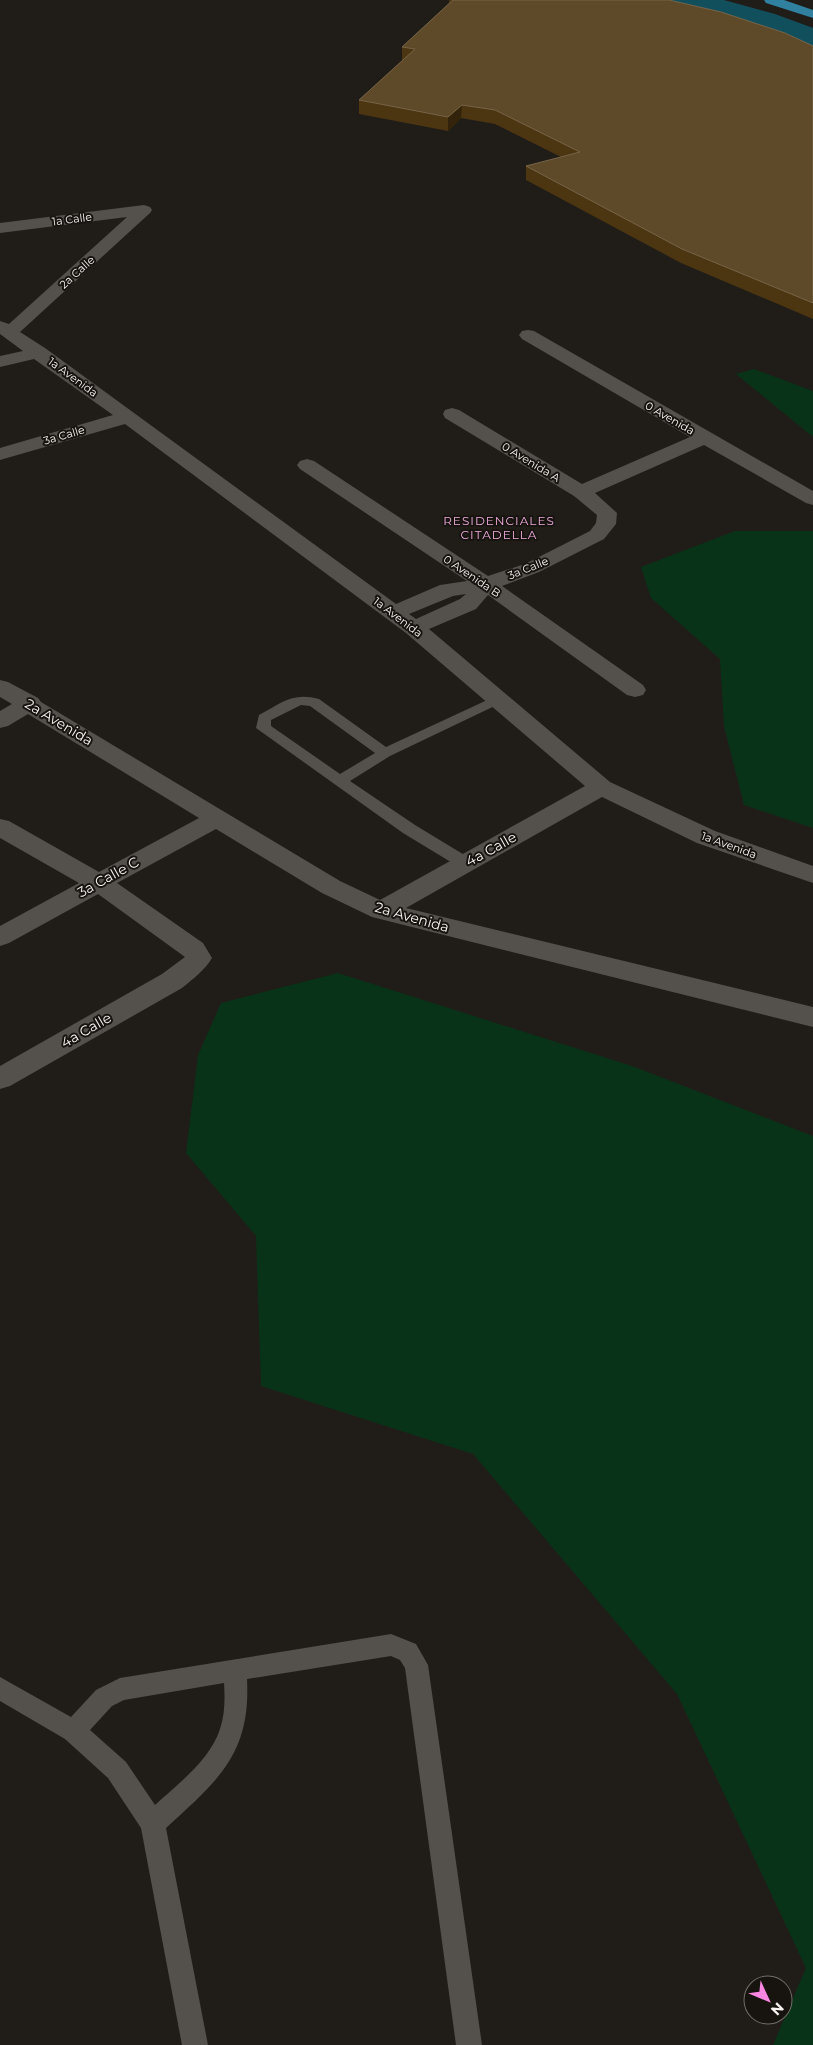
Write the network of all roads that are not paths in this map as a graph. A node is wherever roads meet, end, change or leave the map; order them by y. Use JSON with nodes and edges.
{"nodes":[{"id":1,"x":771,"y":0,"type":"edge"},
{"id":2,"x":798,"y":0,"type":"edge"},
{"id":3,"x":813,"y":5,"type":"edge"},
{"id":4,"x":813,"y":14,"type":"edge"},
{"id":5,"x":144,"y":210,"type":"joint"},
{"id":6,"x":0,"y":228,"type":"edge"},
{"id":7,"x":5,"y":329,"type":"edge"},
{"id":8,"x":528,"y":335,"type":"dead end"},
{"id":9,"x":39,"y":352,"type":"junction"},
{"id":10,"x":0,"y":362,"type":"edge"},
{"id":11,"x":452,"y":414,"type":"dead end"},
{"id":12,"x":128,"y":417,"type":"junction"},
{"id":13,"x":705,"y":438,"type":"junction"},
{"id":14,"x":0,"y":454,"type":"edge"},
{"id":15,"x":307,"y":465,"type":"dead end"},
{"id":16,"x":582,"y":492,"type":"junction"},
{"id":17,"x":813,"y":499,"type":"edge"},
{"id":18,"x":607,"y":513,"type":"joint"},
{"id":19,"x":486,"y":584,"type":"junction"},
{"id":20,"x":393,"y":613,"type":"junction"},
{"id":21,"x":414,"y":628,"type":"junction"},
{"id":22,"x":0,"y":687,"type":"edge"},
{"id":23,"x":635,"y":690,"type":"dead end"},
{"id":24,"x":498,"y":699,"type":"junction"},
{"id":25,"x":30,"y":704,"type":"junction"},
{"id":26,"x":0,"y":721,"type":"edge"},
{"id":27,"x":385,"y":753,"type":"junction"},
{"id":28,"x":339,"y":781,"type":"junction"},
{"id":29,"x":602,"y":787,"type":"junction"},
{"id":30,"x":217,"y":818,"type":"junction"},
{"id":31,"x":0,"y":827,"type":"edge"},
{"id":32,"x":465,"y":864,"type":"junction"},
{"id":33,"x":813,"y":875,"type":"edge"},
{"id":34,"x":99,"y":883,"type":"junction"},
{"id":35,"x":381,"y":911,"type":"junction"},
{"id":36,"x":0,"y":937,"type":"edge"},
{"id":37,"x":813,"y":1017,"type":"edge"},
{"id":38,"x":0,"y":1079,"type":"edge"},
{"id":39,"x":235,"y":1669,"type":"junction"},
{"id":40,"x":0,"y":1688,"type":"edge"},
{"id":41,"x":73,"y":1731,"type":"junction"},
{"id":42,"x":152,"y":1824,"type":"junction"},
{"id":43,"x":195,"y":2045,"type":"edge"},
{"id":44,"x":469,"y":2045,"type":"edge"}],
"edges":[{"from":1,"to":4,"type":"main road"},
{"from":2,"to":3,"type":"main road"},
{"from":5,"to":6,"type":"street","name":"1a Calle"},
{"from":5,"to":7,"type":"street","name":"2a Calle"},
{"from":7,"to":9,"type":"street","name":"1a Avenida"},
{"from":8,"to":13,"type":"street","name":"0 Avenida"},
{"from":9,"to":10,"type":"street"},
{"from":9,"to":12,"type":"street","name":"1a Avenida"},
{"from":11,"to":16,"type":"street","name":"0 Avenida A"},
{"from":12,"to":14,"type":"street","name":"3a Calle"},
{"from":12,"to":20,"type":"street","name":"1a Avenida"},
{"from":13,"to":16,"type":"street"},
{"from":13,"to":17,"type":"street","name":"0 Avenida"},
{"from":15,"to":19,"type":"street","name":"0 Avenida B"},
{"from":16,"to":18,"type":"street","name":"0 Avenida A"},
{"from":18,"to":19,"type":"street","name":"3a Calle"},
{"from":19,"to":20,"type":"street"},
{"from":19,"to":21,"type":"street","name":"3a Calle"},
{"from":19,"to":23,"type":"street","name":"0 Avenida B"},
{"from":20,"to":21,"type":"street","name":"1a Avenida"},
{"from":21,"to":24,"type":"street","name":"1a Avenida"},
{"from":22,"to":25,"type":"street","name":"2a Avenida"},
{"from":24,"to":27,"type":"lane"},
{"from":24,"to":29,"type":"street","name":"1a Avenida"},
{"from":25,"to":26,"type":"street"},
{"from":25,"to":30,"type":"street","name":"2a Avenida"},
{"from":27,"to":28,"type":"lane"},
{"from":27,"to":28,"type":"lane"},
{"from":28,"to":32,"type":"lane"},
{"from":29,"to":32,"type":"street","name":"4a Calle"},
{"from":29,"to":33,"type":"street","name":"1a Avenida"},
{"from":30,"to":34,"type":"street","name":"3a Calle C"},
{"from":30,"to":35,"type":"street","name":"2a Avenida"},
{"from":31,"to":34,"type":"street"},
{"from":32,"to":35,"type":"street","name":"4a Calle"},
{"from":34,"to":36,"type":"street","name":"3a Calle C"},
{"from":34,"to":38,"type":"street","name":"4a Calle"},
{"from":35,"to":37,"type":"street","name":"2a Avenida"},
{"from":39,"to":41,"type":"lane"},
{"from":39,"to":42,"type":"lane"},
{"from":39,"to":44,"type":"lane"},
{"from":40,"to":41,"type":"lane"},
{"from":41,"to":42,"type":"lane"},
{"from":42,"to":43,"type":"lane"}]}
